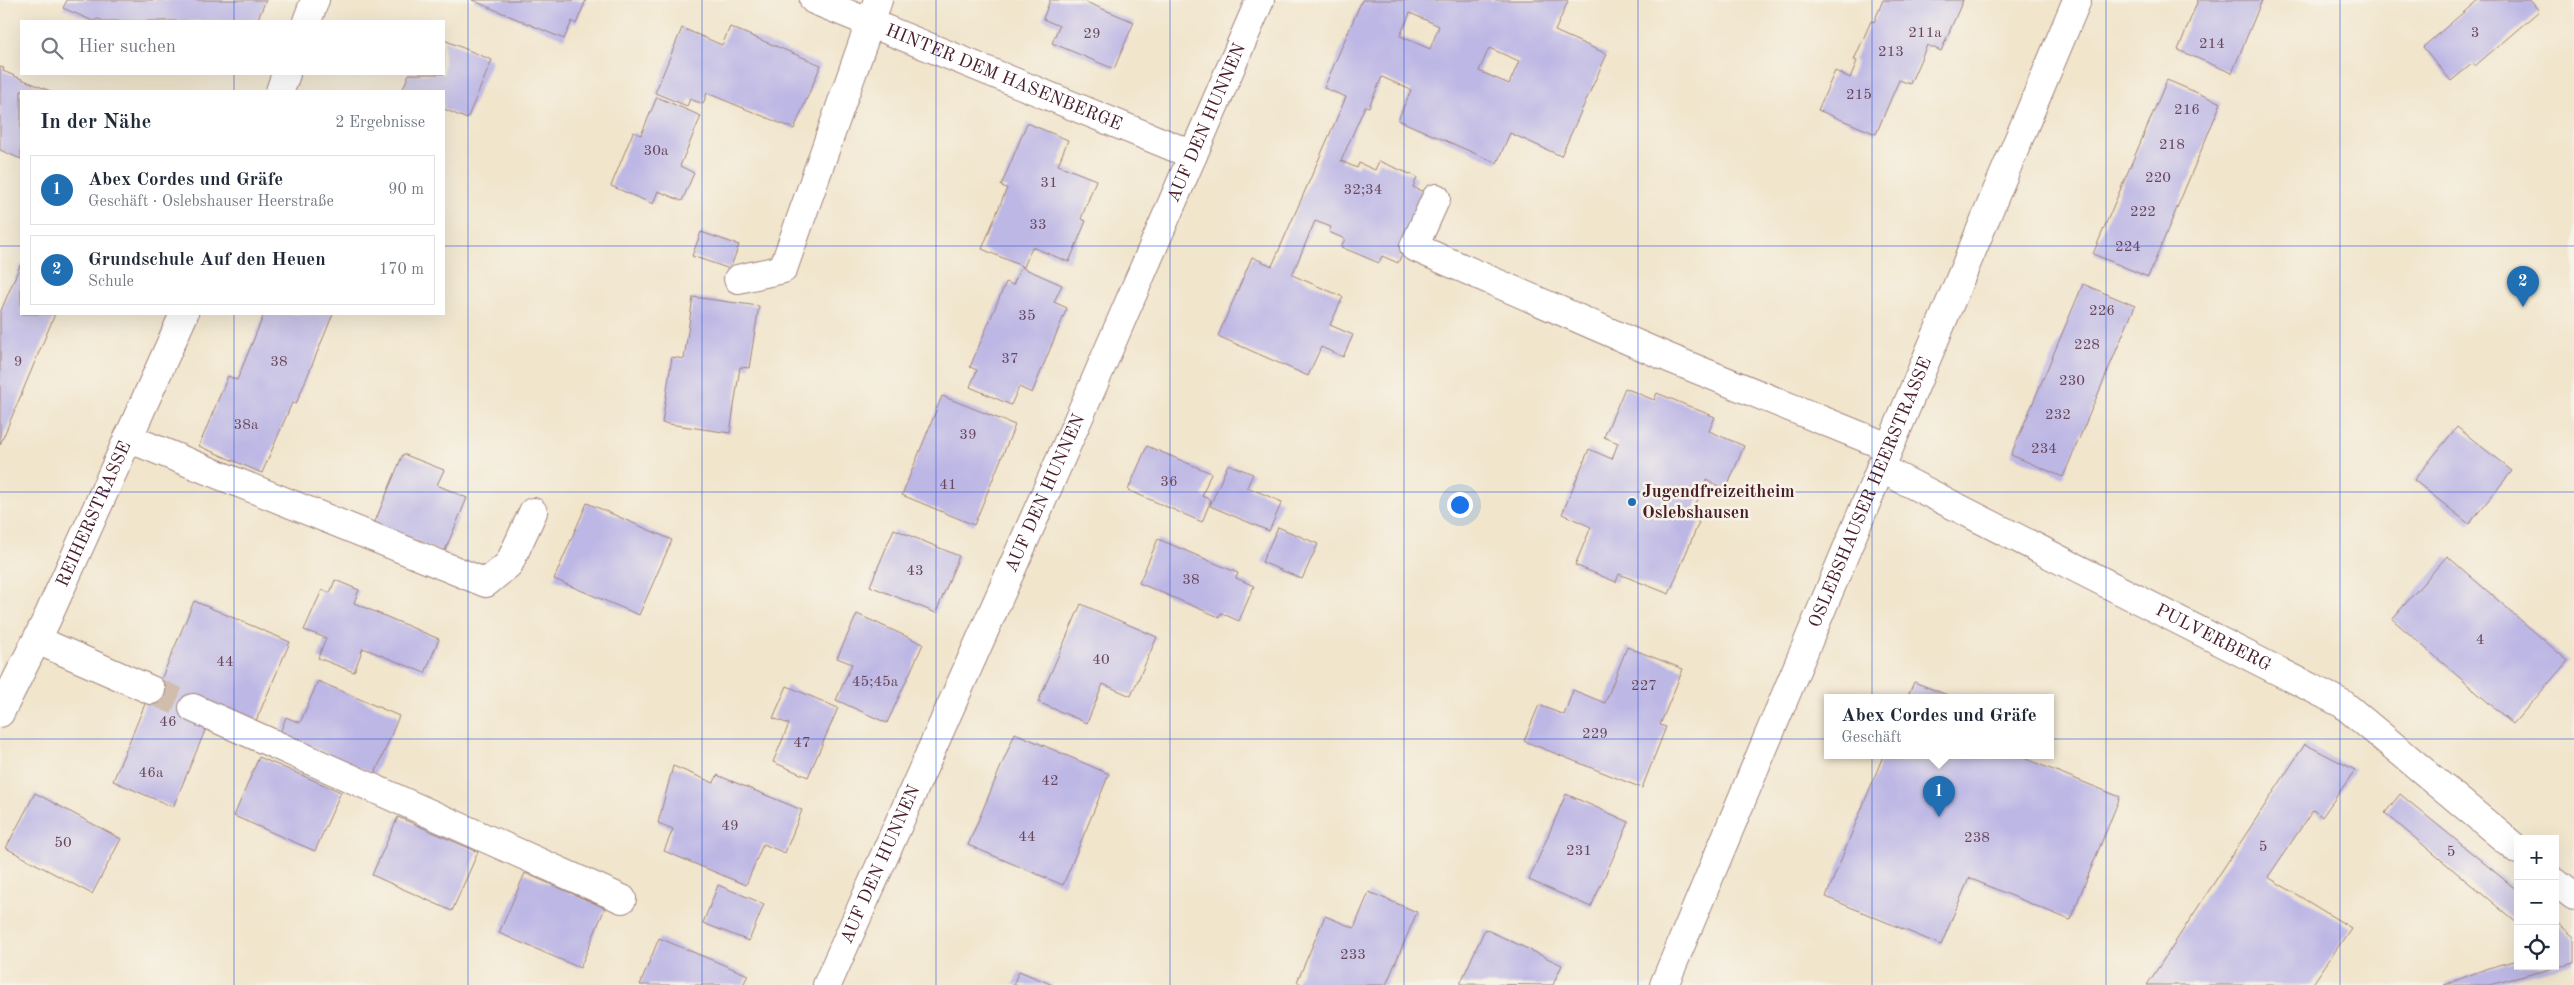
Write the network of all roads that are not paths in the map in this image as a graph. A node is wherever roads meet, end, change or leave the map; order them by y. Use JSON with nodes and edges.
{"nodes":[{"id":1,"x":315,"y":0,"type":"edge"},
{"id":2,"x":814,"y":0,"type":"edge"},
{"id":3,"x":1260,"y":0,"type":"edge"},
{"id":4,"x":2077,"y":0,"type":"edge"},
{"id":5,"x":874,"y":11,"type":"edge"},
{"id":6,"x":307,"y":20,"type":"edge"},
{"id":7,"x":286,"y":75,"type":"edge"},
{"id":8,"x":280,"y":90,"type":"edge"},
{"id":9,"x":1193,"y":155,"type":"junction"},
{"id":10,"x":1436,"y":198,"type":"dead end"},
{"id":11,"x":738,"y":279,"type":"dead end"},
{"id":12,"x":184,"y":315,"type":"edge"},
{"id":13,"x":128,"y":438,"type":"junction"},
{"id":14,"x":1884,"y":457,"type":"junction"},
{"id":15,"x":534,"y":512,"type":"dead end"},
{"id":16,"x":37,"y":640,"type":"junction"},
{"id":17,"x":151,"y":690,"type":"tunnel mouth"},
{"id":18,"x":193,"y":708,"type":"tunnel mouth"},
{"id":19,"x":0,"y":713,"type":"edge"},
{"id":20,"x":2514,"y":847,"type":"edge"},
{"id":21,"x":2559,"y":884,"type":"edge"},
{"id":22,"x":2574,"y":896,"type":"edge"},
{"id":23,"x":622,"y":899,"type":"dead end"},
{"id":24,"x":826,"y":985,"type":"edge"},
{"id":25,"x":1664,"y":985,"type":"edge"}],
"edges":[{"from":1,"to":6,"type":"street"},
{"from":2,"to":5,"type":"street","name":"HINTER DEM HASENBERGE"},
{"from":3,"to":9,"type":"street","name":"AUF DEN HUNNEN"},
{"from":4,"to":14,"type":"street","name":"OSLEBSHAUSER HEERSTRASSE"},
{"from":5,"to":9,"type":"street","name":"HINTER DEM HASENBERGE"},
{"from":5,"to":11,"type":"street"},
{"from":7,"to":8,"type":"street"},
{"from":9,"to":24,"type":"street","name":"AUF DEN HUNNEN"},
{"from":10,"to":14,"type":"street","name":"PULVERBERG"},
{"from":12,"to":13,"type":"street","name":"REIHERSTRASSE"},
{"from":13,"to":15,"type":"street"},
{"from":13,"to":16,"type":"street","name":"REIHERSTRASSE"},
{"from":14,"to":20,"type":"street","name":"PULVERBERG"},
{"from":14,"to":25,"type":"street","name":"OSLEBSHAUSER HEERSTRASSE"},
{"from":16,"to":17,"type":"street"},
{"from":16,"to":19,"type":"street","name":"REIHERSTRASSE"},
{"from":18,"to":23,"type":"street"},
{"from":21,"to":22,"type":"street"}]}
